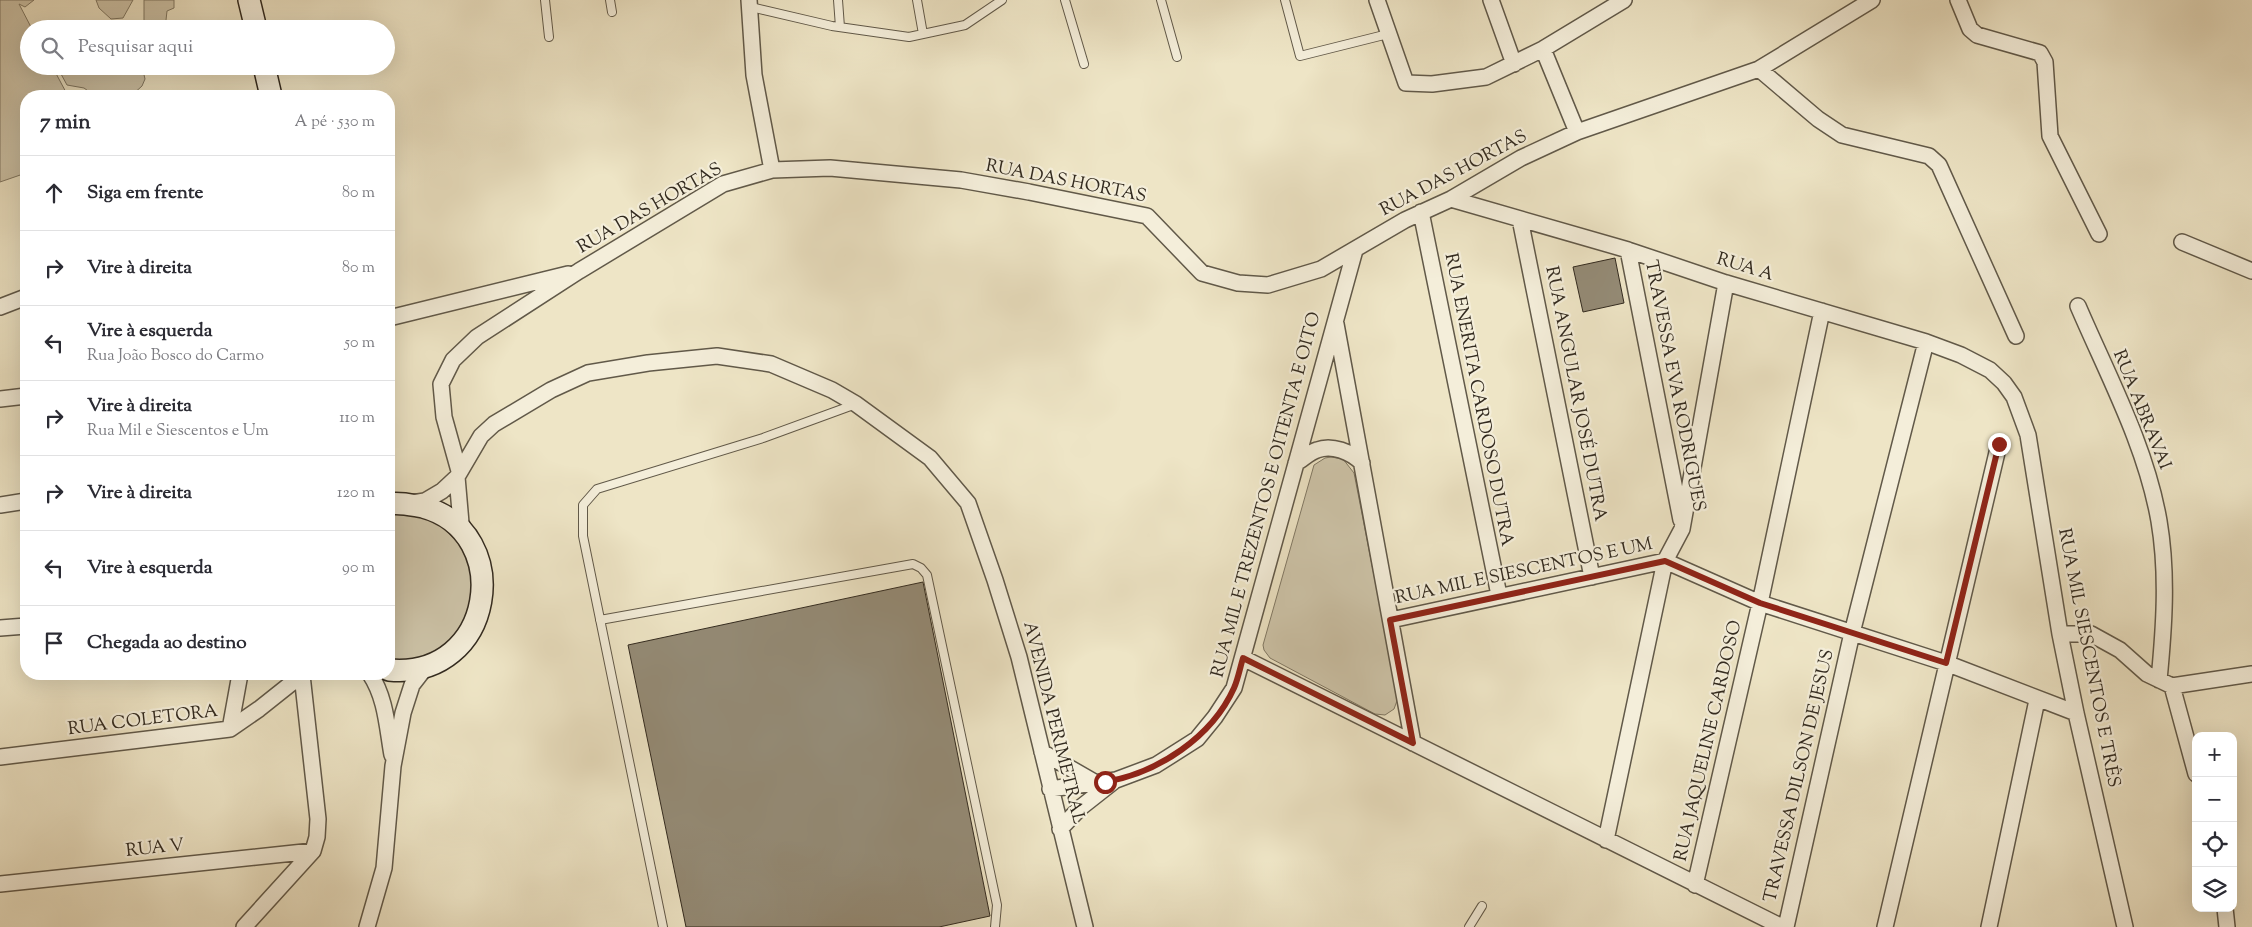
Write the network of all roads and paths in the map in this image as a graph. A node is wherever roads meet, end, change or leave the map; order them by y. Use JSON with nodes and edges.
{"nodes":[{"id":1,"x":249,"y":0,"type":"edge"},
{"id":2,"x":545,"y":0,"type":"edge"},
{"id":3,"x":610,"y":0,"type":"edge"},
{"id":4,"x":838,"y":0,"type":"edge"},
{"id":5,"x":917,"y":0,"type":"edge"},
{"id":6,"x":1002,"y":0,"type":"edge"},
{"id":7,"x":1065,"y":0,"type":"edge"},
{"id":8,"x":1161,"y":0,"type":"edge"},
{"id":9,"x":1285,"y":0,"type":"edge"},
{"id":10,"x":1377,"y":0,"type":"edge"},
{"id":11,"x":1491,"y":0,"type":"edge"},
{"id":12,"x":1872,"y":0,"type":"edge"},
{"id":13,"x":1958,"y":0,"type":"edge"},
{"id":14,"x":750,"y":3,"type":"edge"},
{"id":15,"x":1614,"y":3,"type":"edge"},
{"id":16,"x":612,"y":12,"type":"dead end"},
{"id":17,"x":254,"y":20,"type":"edge"},
{"id":18,"x":840,"y":27,"type":"junction"},
{"id":19,"x":923,"y":34,"type":"junction"},
{"id":20,"x":1388,"y":34,"type":"junction"},
{"id":21,"x":549,"y":37,"type":"dead end"},
{"id":22,"x":1543,"y":49,"type":"junction"},
{"id":23,"x":1177,"y":57,"type":"dead end"},
{"id":24,"x":1084,"y":64,"type":"dead end"},
{"id":25,"x":1514,"y":64,"type":"junction"},
{"id":26,"x":1759,"y":69,"type":"junction"},
{"id":27,"x":266,"y":75,"type":"edge"},
{"id":28,"x":270,"y":90,"type":"edge"},
{"id":29,"x":1577,"y":132,"type":"junction"},
{"id":30,"x":772,"y":170,"type":"junction"},
{"id":31,"x":1451,"y":198,"type":"junction"},
{"id":32,"x":1421,"y":212,"type":"junction"},
{"id":33,"x":1520,"y":219,"type":"junction"},
{"id":34,"x":2099,"y":234,"type":"dead end"},
{"id":35,"x":2182,"y":242,"type":"dead end"},
{"id":36,"x":1356,"y":250,"type":"junction"},
{"id":37,"x":1628,"y":250,"type":"junction"},
{"id":38,"x":2252,"y":270,"type":"edge"},
{"id":39,"x":579,"y":271,"type":"junction"},
{"id":40,"x":1726,"y":283,"type":"junction"},
{"id":41,"x":20,"y":299,"type":"edge"},
{"id":42,"x":2078,"y":306,"type":"dead end"},
{"id":43,"x":0,"y":307,"type":"edge"},
{"id":44,"x":1822,"y":311,"type":"junction"},
{"id":45,"x":395,"y":317,"type":"edge"},
{"id":46,"x":1335,"y":320,"type":"junction"},
{"id":47,"x":2016,"y":336,"type":"dead end"},
{"id":48,"x":1926,"y":342,"type":"junction"},
{"id":49,"x":20,"y":397,"type":"edge"},
{"id":50,"x":2014,"y":397,"type":"joint"},
{"id":51,"x":0,"y":399,"type":"edge"},
{"id":52,"x":856,"y":404,"type":"junction"},
{"id":53,"x":1999,"y":444,"type":"dead end"},
{"id":54,"x":1296,"y":463,"type":"junction"},
{"id":55,"x":1362,"y":463,"type":"junction"},
{"id":56,"x":458,"y":474,"type":"junction"},
{"id":57,"x":20,"y":502,"type":"edge"},
{"id":58,"x":395,"y":503,"type":"edge"},
{"id":59,"x":395,"y":503,"type":"edge"},
{"id":60,"x":0,"y":505,"type":"edge"},
{"id":61,"x":1682,"y":529,"type":"junction"},
{"id":62,"x":470,"y":542,"type":"junction"},
{"id":63,"x":1665,"y":561,"type":"junction"},
{"id":64,"x":1592,"y":577,"type":"junction"},
{"id":65,"x":1499,"y":596,"type":"junction"},
{"id":66,"x":1760,"y":603,"type":"junction"},
{"id":67,"x":600,"y":620,"type":"junction"},
{"id":68,"x":1390,"y":620,"type":"junction"},
{"id":69,"x":20,"y":626,"type":"edge"},
{"id":70,"x":0,"y":628,"type":"edge"},
{"id":71,"x":1852,"y":633,"type":"junction"},
{"id":72,"x":2060,"y":634,"type":"junction"},
{"id":73,"x":1243,"y":658,"type":"junction"},
{"id":74,"x":1946,"y":663,"type":"junction"},
{"id":75,"x":426,"y":667,"type":"junction"},
{"id":76,"x":395,"y":670,"type":"edge"},
{"id":77,"x":2252,"y":674,"type":"edge"},
{"id":78,"x":239,"y":680,"type":"edge"},
{"id":79,"x":295,"y":680,"type":"edge"},
{"id":80,"x":303,"y":680,"type":"edge"},
{"id":81,"x":374,"y":680,"type":"edge"},
{"id":82,"x":2165,"y":683,"type":"junction"},
{"id":83,"x":2037,"y":700,"type":"junction"},
{"id":84,"x":2076,"y":713,"type":"junction"},
{"id":85,"x":230,"y":729,"type":"junction"},
{"id":86,"x":1413,"y":743,"type":"junction"},
{"id":87,"x":1042,"y":752,"type":"junction"},
{"id":88,"x":0,"y":757,"type":"edge"},
{"id":89,"x":2192,"y":762,"type":"edge"},
{"id":90,"x":394,"y":766,"type":"junction"},
{"id":91,"x":1116,"y":780,"type":"junction"},
{"id":92,"x":1096,"y":783,"type":"junction"},
{"id":93,"x":1050,"y":789,"type":"junction"},
{"id":94,"x":1060,"y":829,"type":"junction"},
{"id":95,"x":1606,"y":840,"type":"junction"},
{"id":96,"x":313,"y":851,"type":"junction"},
{"id":97,"x":0,"y":884,"type":"edge"},
{"id":98,"x":1695,"y":885,"type":"junction"},
{"id":99,"x":1482,"y":906,"type":"dead end"},
{"id":100,"x":2225,"y":912,"type":"edge"},
{"id":101,"x":244,"y":927,"type":"edge"},
{"id":102,"x":367,"y":927,"type":"edge"},
{"id":103,"x":663,"y":927,"type":"edge"},
{"id":104,"x":995,"y":927,"type":"edge"},
{"id":105,"x":1085,"y":927,"type":"edge"},
{"id":106,"x":1469,"y":927,"type":"edge"},
{"id":107,"x":1784,"y":927,"type":"edge"},
{"id":108,"x":1885,"y":927,"type":"edge"},
{"id":109,"x":1989,"y":927,"type":"edge"},
{"id":110,"x":2125,"y":927,"type":"edge"},
{"id":111,"x":2227,"y":927,"type":"edge"}],
"edges":[{"from":1,"to":17,"type":"street"},
{"from":2,"to":21,"type":"lane"},
{"from":3,"to":16,"type":"lane"},
{"from":4,"to":18,"type":"lane"},
{"from":5,"to":19,"type":"lane"},
{"from":6,"to":19,"type":"lane"},
{"from":7,"to":24,"type":"lane"},
{"from":8,"to":23,"type":"lane"},
{"from":9,"to":20,"type":"lane"},
{"from":10,"to":20,"type":"street"},
{"from":11,"to":25,"type":"street"},
{"from":12,"to":26,"type":"street","name":"RUA DAS HORTAS"},
{"from":13,"to":34,"type":"street"},
{"from":14,"to":18,"type":"lane"},
{"from":14,"to":30,"type":"street"},
{"from":15,"to":22,"type":"street"},
{"from":18,"to":19,"type":"lane"},
{"from":20,"to":25,"type":"street"},
{"from":22,"to":25,"type":"street"},
{"from":22,"to":29,"type":"street"},
{"from":26,"to":29,"type":"street","name":"RUA DAS HORTAS"},
{"from":26,"to":47,"type":"street"},
{"from":27,"to":28,"type":"street"},
{"from":29,"to":31,"type":"street","name":"RUA DAS HORTAS"},
{"from":30,"to":36,"type":"street","name":"RUA DAS HORTAS"},
{"from":30,"to":39,"type":"street","name":"RUA DAS HORTAS"},
{"from":31,"to":32,"type":"street","name":"RUA DAS HORTAS"},
{"from":31,"to":33,"type":"street","name":"RUA A"},
{"from":32,"to":36,"type":"street","name":"RUA DAS HORTAS"},
{"from":32,"to":65,"type":"street","name":"RUA ENERITA CARDOSO DUTRA"},
{"from":33,"to":37,"type":"street","name":"RUA A"},
{"from":33,"to":64,"type":"street","name":"RUA ANGULAR JOSÉ DUTRA"},
{"from":35,"to":38,"type":"street"},
{"from":36,"to":46,"type":"street","name":"RUA MIL E TREZENTOS E OITENTA E OITO"},
{"from":37,"to":40,"type":"street","name":"RUA A"},
{"from":37,"to":61,"type":"street","name":"TRAVESSA EVA RODRIGUES"},
{"from":39,"to":45,"type":"street"},
{"from":39,"to":56,"type":"street","name":"RUA DAS HORTAS"},
{"from":40,"to":44,"type":"street","name":"RUA A"},
{"from":40,"to":61,"type":"street"},
{"from":41,"to":43,"type":"street"},
{"from":42,"to":82,"type":"street","name":"RUA ABRAVAI"},
{"from":44,"to":48,"type":"street","name":"RUA A"},
{"from":44,"to":66,"type":"street","name":"RUA JAQUELINE CARDOSO"},
{"from":46,"to":54,"type":"street","name":"RUA MIL E TREZENTOS E OITENTA E OITO"},
{"from":46,"to":55,"type":"street"},
{"from":48,"to":50,"type":"street","name":"RUA A"},
{"from":48,"to":71,"type":"street","name":"TRAVESSA DILSON DE JESUS"},
{"from":49,"to":51,"type":"street"},
{"from":50,"to":72,"type":"street","name":"RUA MIL SIESCENTOS E TRÊS"},
{"from":52,"to":56,"type":"street","name":"AVENIDA PERIMETRAL"},
{"from":52,"to":67,"type":"lane"},
{"from":52,"to":87,"type":"street","name":"AVENIDA PERIMETRAL"},
{"from":53,"to":74,"type":"street"},
{"from":54,"to":55,"type":"street"},
{"from":54,"to":73,"type":"street","name":"RUA MIL E TREZENTOS E OITENTA E OITO"},
{"from":55,"to":68,"type":"street"},
{"from":56,"to":58,"type":"street","name":"AVENIDA PERIMETRAL"},
{"from":56,"to":62,"type":"street"},
{"from":57,"to":60,"type":"street"},
{"from":59,"to":62,"type":"street"},
{"from":61,"to":63,"type":"street"},
{"from":62,"to":75,"type":"street"},
{"from":63,"to":64,"type":"street","name":"RUA MIL E SIESCENTOS E UM"},
{"from":63,"to":66,"type":"street"},
{"from":63,"to":95,"type":"street"},
{"from":64,"to":65,"type":"street","name":"RUA MIL E SIESCENTOS E UM"},
{"from":65,"to":68,"type":"street","name":"RUA MIL E SIESCENTOS E UM"},
{"from":66,"to":71,"type":"street"},
{"from":66,"to":98,"type":"street","name":"RUA JAQUELINE CARDOSO"},
{"from":67,"to":103,"type":"lane"},
{"from":67,"to":104,"type":"lane"},
{"from":68,"to":86,"type":"street"},
{"from":69,"to":70,"type":"street"},
{"from":71,"to":74,"type":"street"},
{"from":71,"to":107,"type":"street","name":"TRAVESSA DILSON DE JESUS"},
{"from":72,"to":82,"type":"street"},
{"from":72,"to":84,"type":"street","name":"RUA MIL SIESCENTOS E TRÊS"},
{"from":73,"to":86,"type":"street"},
{"from":73,"to":91,"type":"street","name":"RUA MIL E TREZENTOS E OITENTA E OITO"},
{"from":74,"to":83,"type":"street"},
{"from":74,"to":108,"type":"street"},
{"from":75,"to":76,"type":"street"},
{"from":75,"to":90,"type":"street"},
{"from":77,"to":82,"type":"street"},
{"from":78,"to":85,"type":"street"},
{"from":79,"to":85,"type":"street","name":"RUA COLETORA"},
{"from":80,"to":96,"type":"street"},
{"from":81,"to":90,"type":"street"},
{"from":82,"to":89,"type":"street","name":"RUA ABRAVAI"},
{"from":83,"to":84,"type":"street"},
{"from":83,"to":109,"type":"street"},
{"from":84,"to":110,"type":"street","name":"RUA MIL SIESCENTOS E TRÊS"},
{"from":85,"to":88,"type":"street","name":"RUA COLETORA"},
{"from":86,"to":95,"type":"street"},
{"from":87,"to":92,"type":"street"},
{"from":87,"to":93,"type":"street","name":"AVENIDA PERIMETRAL"},
{"from":90,"to":102,"type":"street"},
{"from":91,"to":92,"type":"street","name":"RUA MIL E TREZENTOS E OITENTA E OITO"},
{"from":91,"to":94,"type":"street","name":"RUA MIL E TREZENTOS E OITENTA E OITO"},
{"from":92,"to":93,"type":"street","name":"RUA MIL E TREZENTOS E OITENTA E OITO"},
{"from":93,"to":94,"type":"street","name":"AVENIDA PERIMETRAL"},
{"from":94,"to":105,"type":"street","name":"AVENIDA PERIMETRAL"},
{"from":95,"to":98,"type":"street"},
{"from":96,"to":97,"type":"street","name":"RUA V"},
{"from":96,"to":101,"type":"street"},
{"from":98,"to":107,"type":"street"},
{"from":99,"to":106,"type":"lane"},
{"from":100,"to":111,"type":"street"}]}
